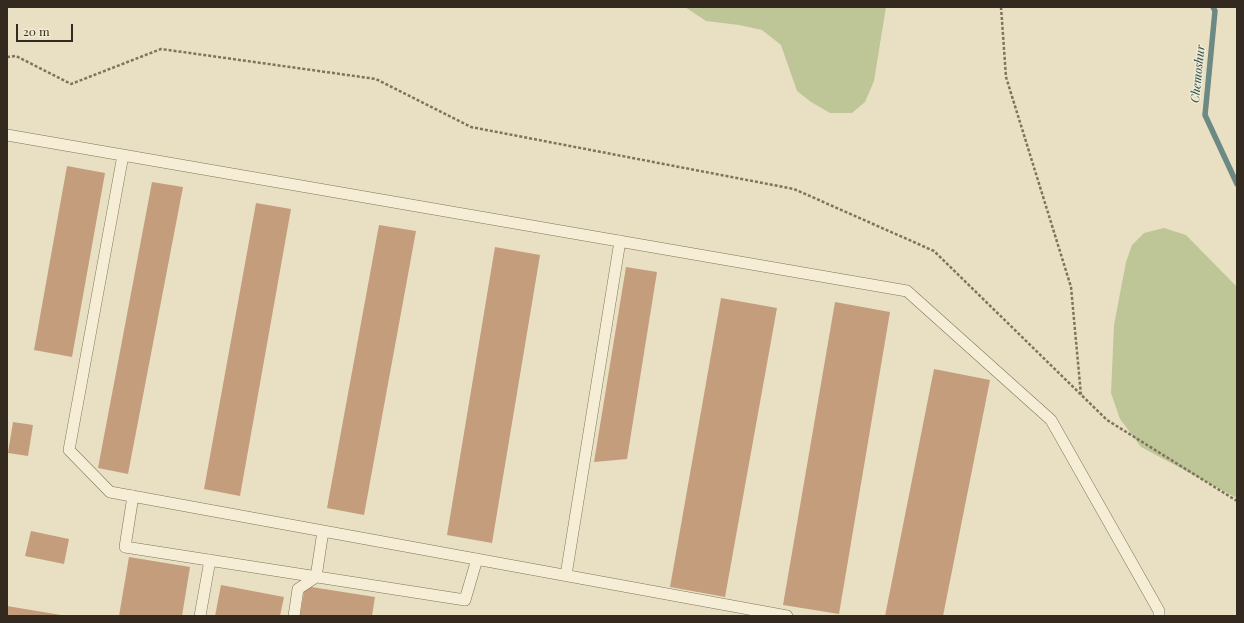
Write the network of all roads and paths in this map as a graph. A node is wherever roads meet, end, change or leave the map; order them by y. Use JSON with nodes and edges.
{"nodes":[{"id":1,"x":1001,"y":7,"type":"edge"},
{"id":2,"x":7,"y":57,"type":"edge"},
{"id":3,"x":7,"y":135,"type":"edge"},
{"id":4,"x":123,"y":155,"type":"junction"},
{"id":5,"x":620,"y":241,"type":"junction"},
{"id":6,"x":1082,"y":395,"type":"junction"},
{"id":7,"x":133,"y":496,"type":"junction"},
{"id":8,"x":1237,"y":501,"type":"edge"},
{"id":9,"x":323,"y":531,"type":"junction"},
{"id":10,"x":477,"y":559,"type":"junction"},
{"id":11,"x":210,"y":560,"type":"junction"},
{"id":12,"x":566,"y":576,"type":"junction"},
{"id":13,"x":316,"y":577,"type":"junction"},
{"id":14,"x":200,"y":616,"type":"edge"},
{"id":15,"x":294,"y":616,"type":"edge"},
{"id":16,"x":787,"y":616,"type":"edge"},
{"id":17,"x":1159,"y":616,"type":"edge"}],
"edges":[{"from":1,"to":6,"type":"path"},
{"from":2,"to":6,"type":"path"},
{"from":3,"to":4,"type":"lane"},
{"from":4,"to":5,"type":"lane"},
{"from":4,"to":7,"type":"lane"},
{"from":5,"to":12,"type":"lane"},
{"from":5,"to":17,"type":"lane"},
{"from":6,"to":8,"type":"path"},
{"from":7,"to":9,"type":"lane"},
{"from":7,"to":11,"type":"lane"},
{"from":9,"to":10,"type":"lane"},
{"from":9,"to":13,"type":"lane"},
{"from":10,"to":12,"type":"lane"},
{"from":10,"to":13,"type":"lane"},
{"from":11,"to":13,"type":"lane"},
{"from":11,"to":14,"type":"lane"},
{"from":12,"to":16,"type":"lane"},
{"from":13,"to":15,"type":"lane"}]}
